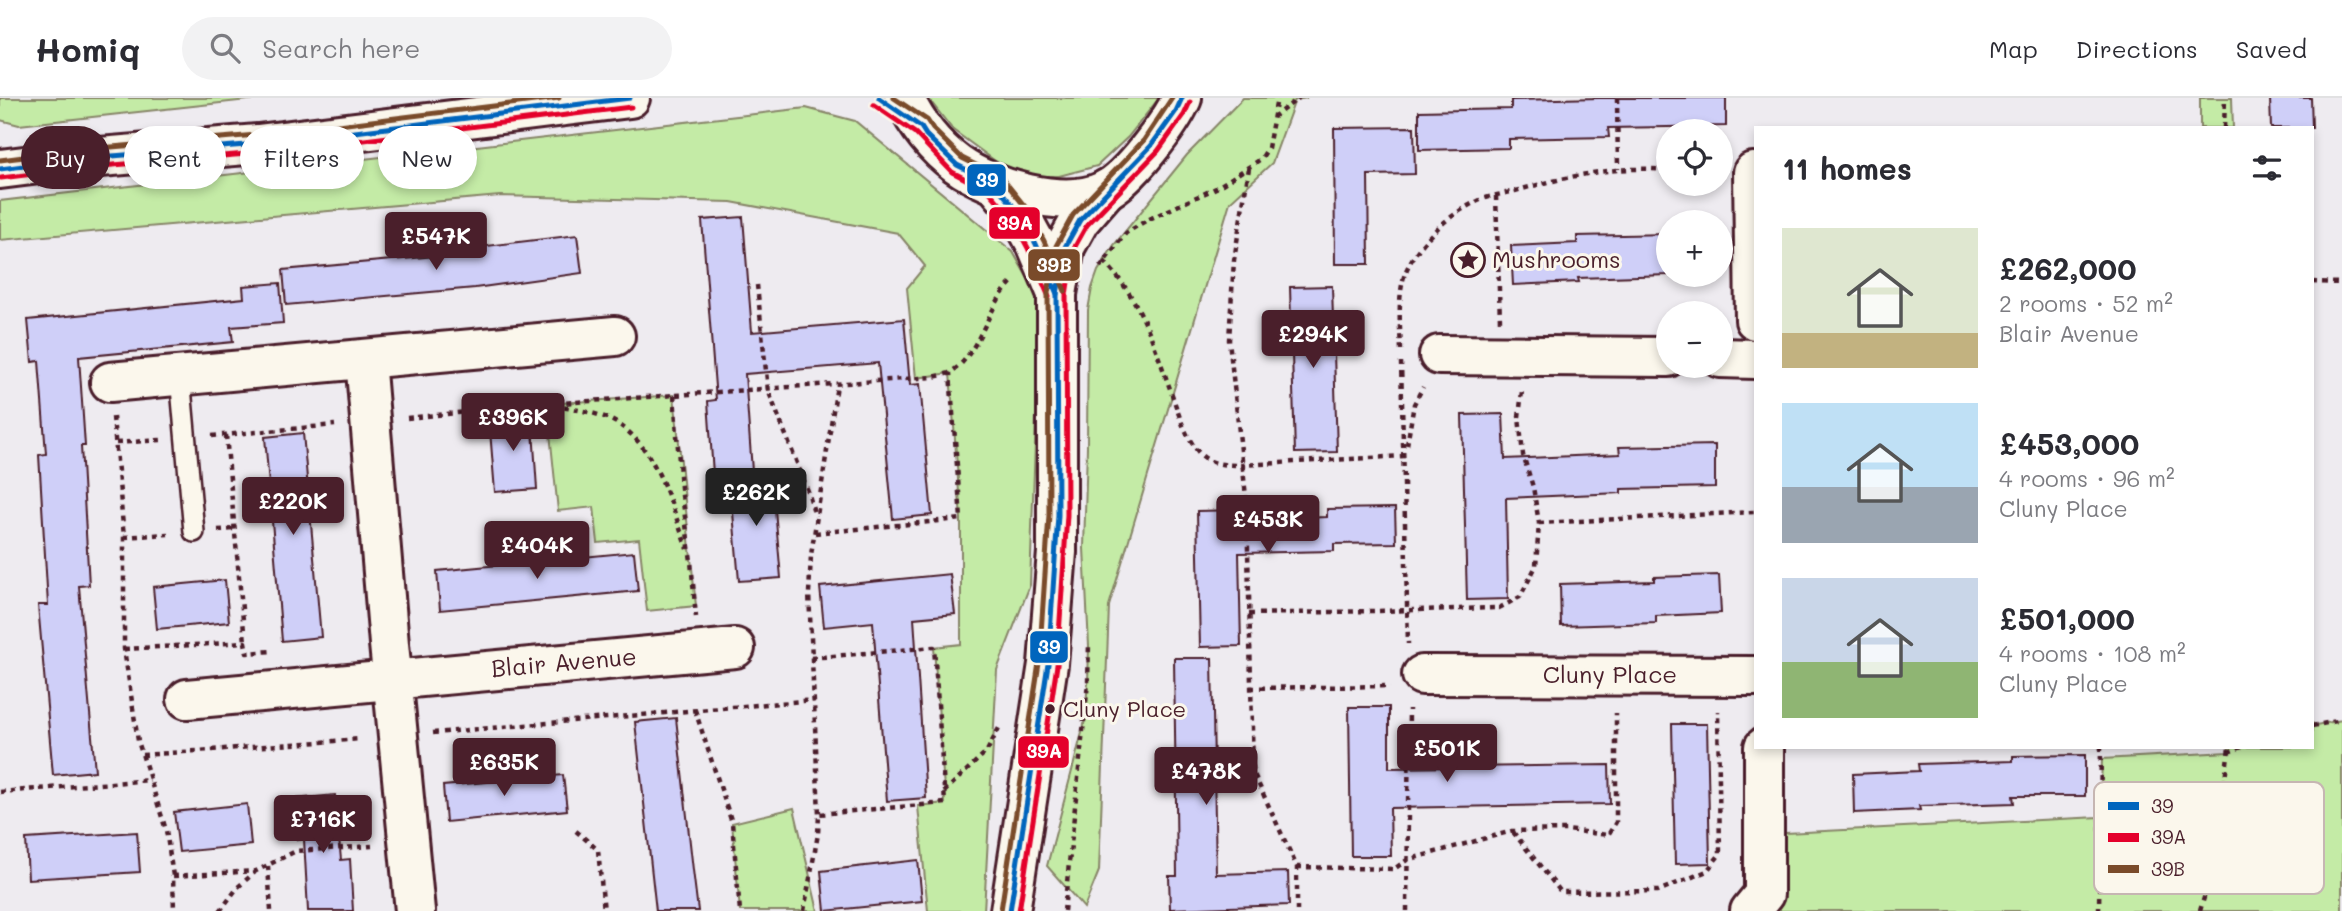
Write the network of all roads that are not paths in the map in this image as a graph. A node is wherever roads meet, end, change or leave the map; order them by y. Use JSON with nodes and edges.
{"nodes":[{"id":1,"x":630,"y":98,"type":"edge"},
{"id":2,"x":879,"y":98,"type":"edge"},
{"id":3,"x":1182,"y":98,"type":"edge"},
{"id":4,"x":912,"y":113,"type":"edge"},
{"id":5,"x":0,"y":169,"type":"edge"},
{"id":6,"x":1753,"y":173,"type":"dead end"},
{"id":7,"x":995,"y":184,"type":"junction"},
{"id":8,"x":1107,"y":189,"type":"junction"},
{"id":9,"x":1754,"y":246,"type":"edge"},
{"id":10,"x":1057,"y":294,"type":"junction"},
{"id":11,"x":615,"y":336,"type":"dead end"},
{"id":12,"x":1439,"y":355,"type":"road end"},
{"id":13,"x":1656,"y":358,"type":"edge"},
{"id":14,"x":1733,"y":358,"type":"edge"},
{"id":15,"x":365,"y":359,"type":"junction"},
{"id":16,"x":1754,"y":359,"type":"edge"},
{"id":17,"x":180,"y":376,"type":"junction"},
{"id":18,"x":110,"y":382,"type":"road end"},
{"id":19,"x":194,"y":532,"type":"dead end"},
{"id":20,"x":735,"y":648,"type":"dead end"},
{"id":21,"x":1413,"y":670,"type":"road end"},
{"id":22,"x":1754,"y":676,"type":"edge"},
{"id":23,"x":392,"y":678,"type":"junction"},
{"id":24,"x":187,"y":699,"type":"dead end"},
{"id":25,"x":1764,"y":749,"type":"edge"},
{"id":26,"x":415,"y":911,"type":"edge"},
{"id":27,"x":1010,"y":911,"type":"edge"},
{"id":28,"x":1749,"y":911,"type":"edge"}],
"edges":[{"from":1,"to":5,"type":"street"},
{"from":2,"to":4,"type":"street"},
{"from":3,"to":8,"type":"street"},
{"from":4,"to":7,"type":"street"},
{"from":6,"to":9,"type":"street"},
{"from":7,"to":8,"type":"street"},
{"from":7,"to":10,"type":"street"},
{"from":8,"to":10,"type":"street"},
{"from":10,"to":27,"type":"street"},
{"from":11,"to":15,"type":"street"},
{"from":12,"to":13,"type":"street"},
{"from":14,"to":16,"type":"street"},
{"from":15,"to":17,"type":"street"},
{"from":15,"to":23,"type":"street"},
{"from":17,"to":18,"type":"street"},
{"from":17,"to":19,"type":"lane"},
{"from":20,"to":23,"type":"street","name":"Blair Avenue"},
{"from":21,"to":22,"type":"street","name":"Cluny Place"},
{"from":23,"to":24,"type":"street","name":"Blair Avenue"},
{"from":23,"to":26,"type":"street"},
{"from":25,"to":28,"type":"street"}]}
